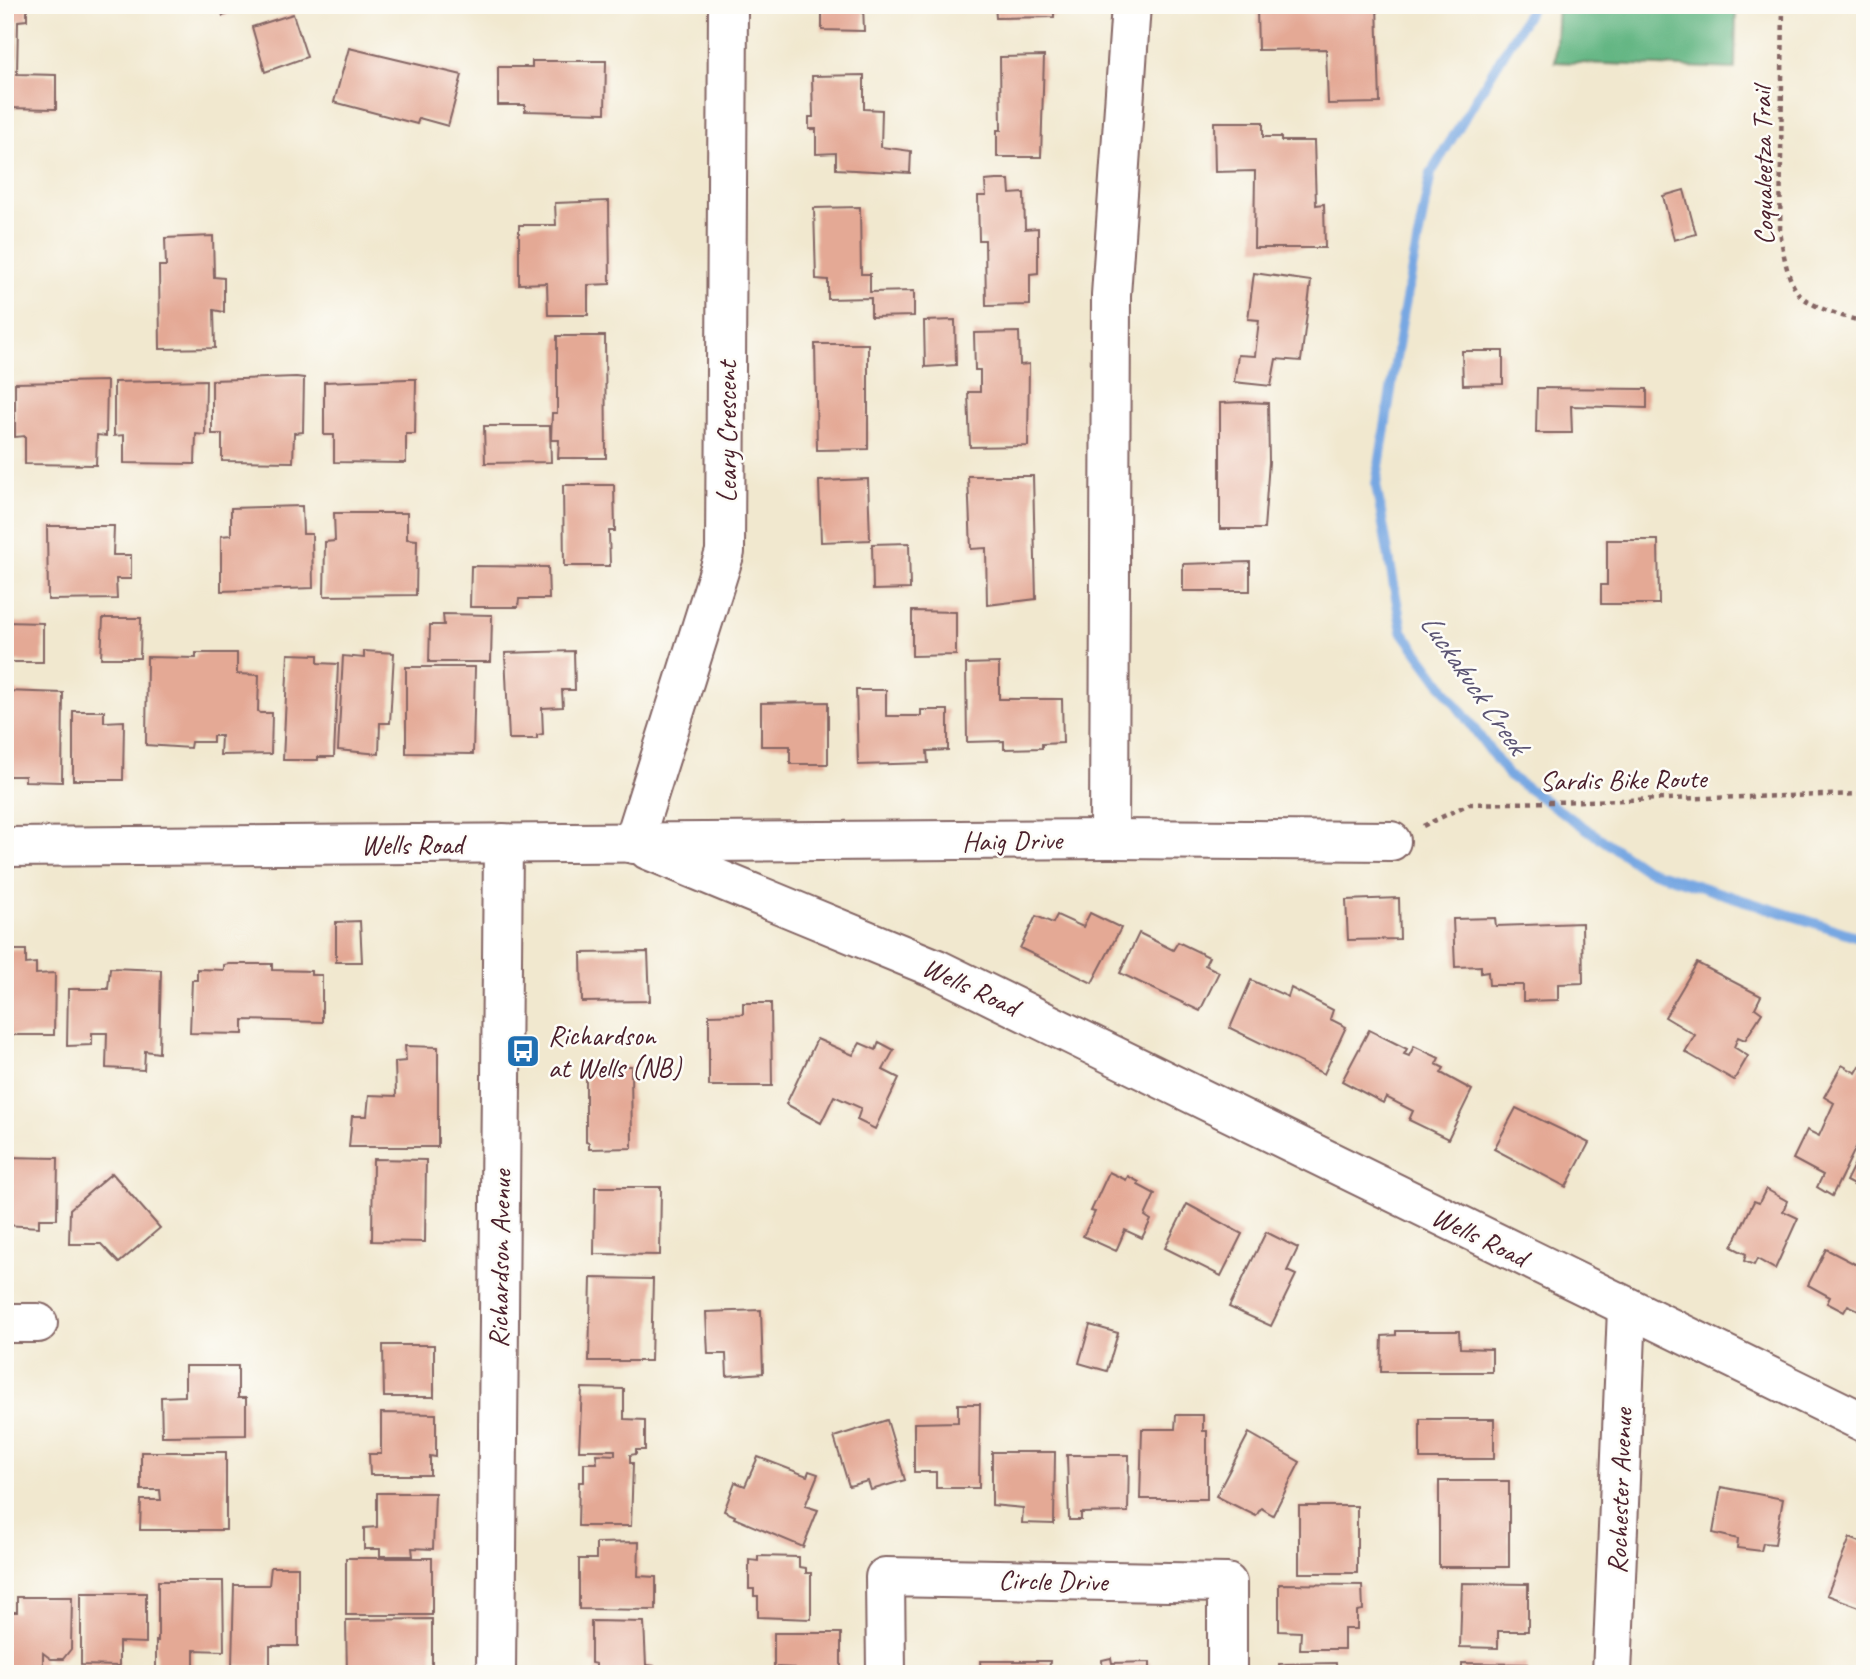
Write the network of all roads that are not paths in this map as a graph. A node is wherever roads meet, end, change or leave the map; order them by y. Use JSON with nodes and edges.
{"nodes":[{"id":1,"x":728,"y":5,"type":"edge"},
{"id":2,"x":1131,"y":5,"type":"edge"},
{"id":3,"x":1109,"y":839,"type":"junction"},
{"id":4,"x":1391,"y":841,"type":"road end"},
{"id":5,"x":503,"y":843,"type":"junction"},
{"id":6,"x":633,"y":844,"type":"junction"},
{"id":7,"x":5,"y":847,"type":"edge"},
{"id":8,"x":1627,"y":1309,"type":"junction"},
{"id":9,"x":1865,"y":1423,"type":"edge"},
{"id":10,"x":496,"y":1674,"type":"edge"},
{"id":11,"x":886,"y":1674,"type":"edge"},
{"id":12,"x":1227,"y":1674,"type":"edge"},
{"id":13,"x":1612,"y":1674,"type":"edge"}],
"edges":[{"from":1,"to":6,"type":"street","name":"Leary Crescent"},
{"from":2,"to":3,"type":"street"},
{"from":3,"to":4,"type":"street","name":"Haig Drive"},
{"from":3,"to":6,"type":"street","name":"Haig Drive"},
{"from":5,"to":6,"type":"street","name":"Wells Road"},
{"from":5,"to":7,"type":"street","name":"Wells Road"},
{"from":5,"to":10,"type":"street","name":"Richardson Avenue"},
{"from":6,"to":8,"type":"street","name":"Wells Road"},
{"from":8,"to":9,"type":"street","name":"Wells Road"},
{"from":8,"to":13,"type":"street","name":"Rochester Avenue"},
{"from":11,"to":12,"type":"street","name":"Circle Drive"}]}
